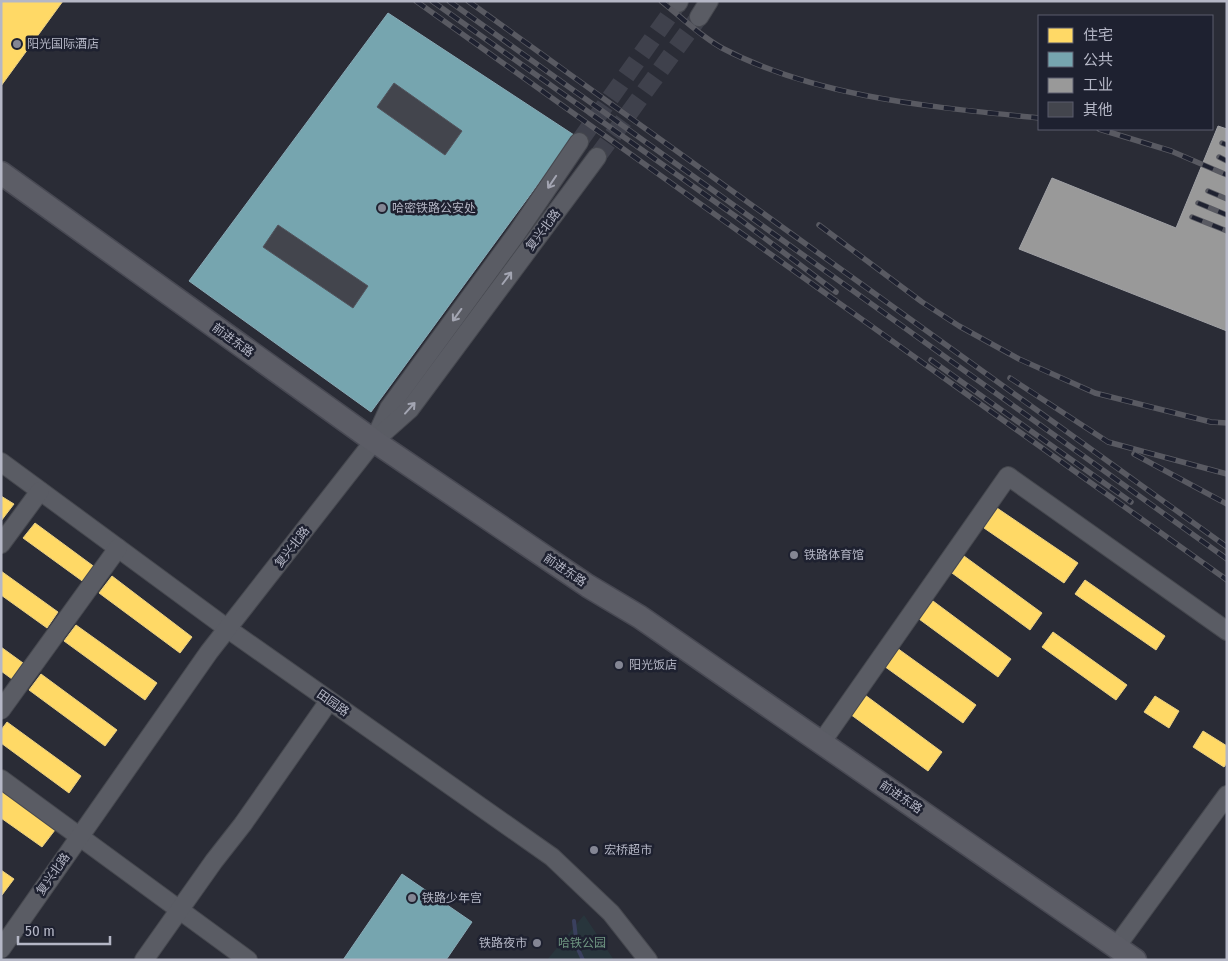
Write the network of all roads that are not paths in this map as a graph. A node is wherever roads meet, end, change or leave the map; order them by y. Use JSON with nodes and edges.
{"nodes":[{"id":1,"x":709,"y":1,"type":"edge"},
{"id":2,"x":699,"y":17,"type":"tunnel mouth"},
{"id":3,"x":579,"y":142,"type":"tunnel mouth"},
{"id":4,"x":597,"y":157,"type":"tunnel mouth"},
{"id":5,"x":1,"y":174,"type":"edge"},
{"id":6,"x":374,"y":441,"type":"junction"},
{"id":7,"x":1,"y":462,"type":"edge"},
{"id":8,"x":40,"y":491,"type":"junction"},
{"id":9,"x":1,"y":544,"type":"edge"},
{"id":10,"x":118,"y":548,"type":"junction"},
{"id":11,"x":228,"y":629,"type":"junction"},
{"id":12,"x":1227,"y":631,"type":"edge"},
{"id":13,"x":329,"y":700,"type":"junction"},
{"id":14,"x":1,"y":710,"type":"edge"},
{"id":15,"x":821,"y":743,"type":"junction"},
{"id":16,"x":1,"y":779,"type":"edge"},
{"id":17,"x":1227,"y":795,"type":"edge"},
{"id":18,"x":80,"y":836,"type":"junction"},
{"id":19,"x":179,"y":909,"type":"junction"},
{"id":20,"x":1116,"y":947,"type":"junction"},
{"id":21,"x":1,"y":949,"type":"edge"},
{"id":22,"x":144,"y":960,"type":"edge"},
{"id":23,"x":248,"y":960,"type":"edge"},
{"id":24,"x":648,"y":960,"type":"edge"},
{"id":25,"x":1135,"y":960,"type":"edge"}],
"edges":[{"from":1,"to":2,"type":"street"},
{"from":3,"to":6,"type":"street","one_way":true},
{"from":6,"to":4,"type":"street","name":"复兴北路","one_way":true},
{"from":5,"to":6,"type":"main road","name":"前进东路"},
{"from":6,"to":11,"type":"street","name":"复兴北路"},
{"from":6,"to":15,"type":"main road","name":"前进东路"},
{"from":7,"to":8,"type":"street","name":"田园路"},
{"from":8,"to":9,"type":"street"},
{"from":8,"to":10,"type":"street","name":"田园路"},
{"from":10,"to":11,"type":"street","name":"田园路"},
{"from":10,"to":14,"type":"street"},
{"from":11,"to":13,"type":"street","name":"田园路"},
{"from":11,"to":18,"type":"street","name":"复兴北路"},
{"from":12,"to":15,"type":"street"},
{"from":13,"to":19,"type":"street"},
{"from":13,"to":24,"type":"street","name":"田园路"},
{"from":15,"to":20,"type":"main road","name":"前进东路"},
{"from":16,"to":18,"type":"street"},
{"from":17,"to":20,"type":"street"},
{"from":18,"to":19,"type":"street"},
{"from":18,"to":21,"type":"street","name":"复兴北路"},
{"from":19,"to":22,"type":"street"},
{"from":19,"to":23,"type":"street"},
{"from":20,"to":25,"type":"main road","name":"前进东路"}]}
